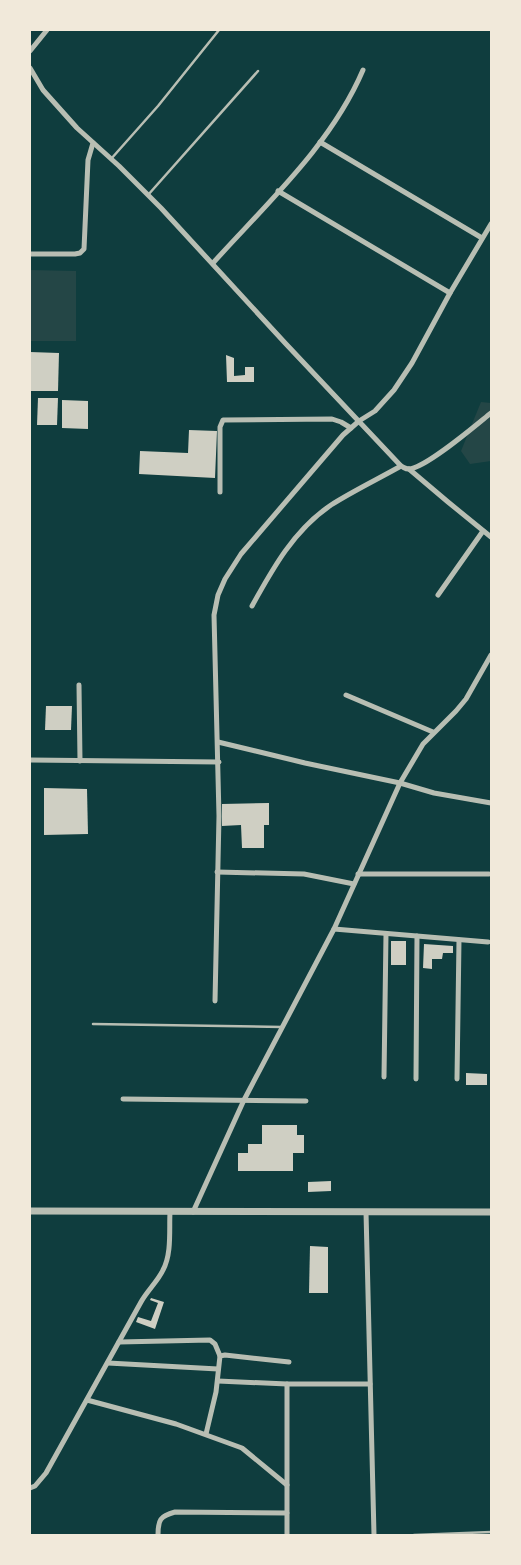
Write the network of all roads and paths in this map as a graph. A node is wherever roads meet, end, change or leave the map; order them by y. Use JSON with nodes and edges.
{"nodes":[{"id":1,"x":47,"y":30,"type":"edge"},
{"id":2,"x":219,"y":30,"type":"edge"},
{"id":3,"x":30,"y":52,"type":"edge"},
{"id":4,"x":30,"y":68,"type":"edge"},
{"id":5,"x":363,"y":70,"type":"dead end"},
{"id":6,"x":258,"y":72,"type":"dead end"},
{"id":7,"x":320,"y":142,"type":"junction"},
{"id":8,"x":93,"y":143,"type":"junction"},
{"id":9,"x":112,"y":159,"type":"junction"},
{"id":10,"x":278,"y":191,"type":"junction"},
{"id":11,"x":148,"y":194,"type":"junction"},
{"id":12,"x":491,"y":224,"type":"edge"},
{"id":13,"x":482,"y":238,"type":"junction"},
{"id":14,"x":30,"y":254,"type":"edge"},
{"id":15,"x":213,"y":263,"type":"junction"},
{"id":16,"x":450,"y":293,"type":"junction"},
{"id":17,"x":491,"y":413,"type":"edge"},
{"id":18,"x":358,"y":421,"type":"junction"},
{"id":19,"x":351,"y":428,"type":"junction"},
{"id":20,"x":401,"y":466,"type":"junction"},
{"id":21,"x":409,"y":469,"type":"junction"},
{"id":22,"x":220,"y":492,"type":"dead end"},
{"id":23,"x":484,"y":531,"type":"junction"},
{"id":24,"x":491,"y":537,"type":"edge"},
{"id":25,"x":438,"y":595,"type":"dead end"},
{"id":26,"x":252,"y":606,"type":"dead end"},
{"id":27,"x":491,"y":655,"type":"edge"},
{"id":28,"x":79,"y":685,"type":"dead end"},
{"id":29,"x":346,"y":695,"type":"dead end"},
{"id":30,"x":433,"y":732,"type":"junction"},
{"id":31,"x":218,"y":742,"type":"junction"},
{"id":32,"x":30,"y":760,"type":"edge"},
{"id":33,"x":80,"y":761,"type":"junction"},
{"id":34,"x":218,"y":762,"type":"junction"},
{"id":35,"x":400,"y":783,"type":"junction"},
{"id":36,"x":491,"y":802,"type":"edge"},
{"id":37,"x":217,"y":872,"type":"junction"},
{"id":38,"x":358,"y":874,"type":"junction"},
{"id":39,"x":489,"y":874,"type":"dead end"},
{"id":40,"x":354,"y":884,"type":"junction"},
{"id":41,"x":334,"y":930,"type":"junction"},
{"id":42,"x":386,"y":934,"type":"junction"},
{"id":43,"x":417,"y":936,"type":"junction"},
{"id":44,"x":459,"y":940,"type":"junction"},
{"id":45,"x":488,"y":942,"type":"dead end"},
{"id":46,"x":215,"y":1001,"type":"dead end"},
{"id":47,"x":93,"y":1024,"type":"dead end"},
{"id":48,"x":282,"y":1027,"type":"junction"},
{"id":49,"x":384,"y":1077,"type":"dead end"},
{"id":50,"x":416,"y":1078,"type":"dead end"},
{"id":51,"x":457,"y":1079,"type":"dead end"},
{"id":52,"x":123,"y":1099,"type":"dead end"},
{"id":53,"x":244,"y":1100,"type":"junction"},
{"id":54,"x":306,"y":1101,"type":"dead end"},
{"id":55,"x":30,"y":1211,"type":"edge"},
{"id":56,"x":170,"y":1212,"type":"junction"},
{"id":57,"x":193,"y":1212,"type":"junction"},
{"id":58,"x":366,"y":1212,"type":"junction"},
{"id":59,"x":491,"y":1212,"type":"edge"},
{"id":60,"x":119,"y":1342,"type":"junction"},
{"id":61,"x":220,"y":1356,"type":"junction"},
{"id":62,"x":289,"y":1362,"type":"dead end"},
{"id":63,"x":108,"y":1363,"type":"junction"},
{"id":64,"x":218,"y":1369,"type":"junction"},
{"id":65,"x":218,"y":1380,"type":"junction"},
{"id":66,"x":287,"y":1384,"type":"junction"},
{"id":67,"x":370,"y":1384,"type":"junction"},
{"id":68,"x":87,"y":1400,"type":"junction"},
{"id":69,"x":206,"y":1434,"type":"junction"},
{"id":70,"x":287,"y":1485,"type":"junction"},
{"id":71,"x":30,"y":1488,"type":"edge"},
{"id":72,"x":287,"y":1513,"type":"junction"},
{"id":73,"x":491,"y":1532,"type":"edge"},
{"id":74,"x":158,"y":1535,"type":"edge"},
{"id":75,"x":287,"y":1535,"type":"edge"},
{"id":76,"x":374,"y":1535,"type":"edge"},
{"id":77,"x":414,"y":1535,"type":"edge"}],
"edges":[{"from":1,"to":3,"type":"street"},
{"from":2,"to":9,"type":"lane"},
{"from":4,"to":8,"type":"street"},
{"from":5,"to":7,"type":"street"},
{"from":6,"to":11,"type":"lane"},
{"from":7,"to":10,"type":"street"},
{"from":7,"to":13,"type":"street"},
{"from":8,"to":9,"type":"street"},
{"from":8,"to":14,"type":"street"},
{"from":9,"to":11,"type":"street"},
{"from":10,"to":15,"type":"street"},
{"from":10,"to":16,"type":"street"},
{"from":11,"to":15,"type":"street"},
{"from":12,"to":13,"type":"street"},
{"from":13,"to":16,"type":"street"},
{"from":15,"to":18,"type":"street"},
{"from":16,"to":18,"type":"street"},
{"from":17,"to":21,"type":"street"},
{"from":18,"to":19,"type":"street"},
{"from":18,"to":20,"type":"street"},
{"from":19,"to":22,"type":"street"},
{"from":19,"to":31,"type":"street"},
{"from":20,"to":21,"type":"street"},
{"from":20,"to":26,"type":"street"},
{"from":21,"to":23,"type":"street"},
{"from":23,"to":24,"type":"street"},
{"from":23,"to":25,"type":"street"},
{"from":27,"to":30,"type":"street"},
{"from":28,"to":33,"type":"street"},
{"from":29,"to":30,"type":"street"},
{"from":30,"to":35,"type":"street"},
{"from":31,"to":34,"type":"street"},
{"from":31,"to":35,"type":"street"},
{"from":32,"to":33,"type":"street"},
{"from":33,"to":34,"type":"street"},
{"from":34,"to":37,"type":"street"},
{"from":35,"to":36,"type":"street"},
{"from":35,"to":38,"type":"street"},
{"from":37,"to":40,"type":"street"},
{"from":37,"to":46,"type":"street"},
{"from":38,"to":39,"type":"street"},
{"from":38,"to":40,"type":"street"},
{"from":40,"to":41,"type":"street"},
{"from":41,"to":42,"type":"street"},
{"from":41,"to":48,"type":"street"},
{"from":42,"to":43,"type":"street"},
{"from":42,"to":49,"type":"street"},
{"from":43,"to":44,"type":"street"},
{"from":43,"to":50,"type":"street"},
{"from":44,"to":45,"type":"street"},
{"from":44,"to":51,"type":"street"},
{"from":47,"to":48,"type":"lane"},
{"from":48,"to":53,"type":"street"},
{"from":52,"to":53,"type":"street"},
{"from":53,"to":54,"type":"street"},
{"from":53,"to":57,"type":"street"},
{"from":55,"to":56,"type":"street"},
{"from":56,"to":57,"type":"street"},
{"from":56,"to":60,"type":"street"},
{"from":57,"to":58,"type":"street"},
{"from":58,"to":59,"type":"street"},
{"from":58,"to":67,"type":"street"},
{"from":60,"to":61,"type":"street"},
{"from":60,"to":63,"type":"street"},
{"from":61,"to":62,"type":"street"},
{"from":61,"to":64,"type":"street"},
{"from":63,"to":64,"type":"street"},
{"from":63,"to":68,"type":"street"},
{"from":64,"to":65,"type":"street"},
{"from":65,"to":66,"type":"street"},
{"from":65,"to":69,"type":"street"},
{"from":66,"to":67,"type":"street"},
{"from":66,"to":70,"type":"street"},
{"from":67,"to":76,"type":"street"},
{"from":68,"to":69,"type":"street"},
{"from":68,"to":71,"type":"street"},
{"from":69,"to":70,"type":"street"},
{"from":70,"to":72,"type":"street"},
{"from":72,"to":74,"type":"street"},
{"from":72,"to":75,"type":"street"},
{"from":73,"to":77,"type":"lane"}]}
